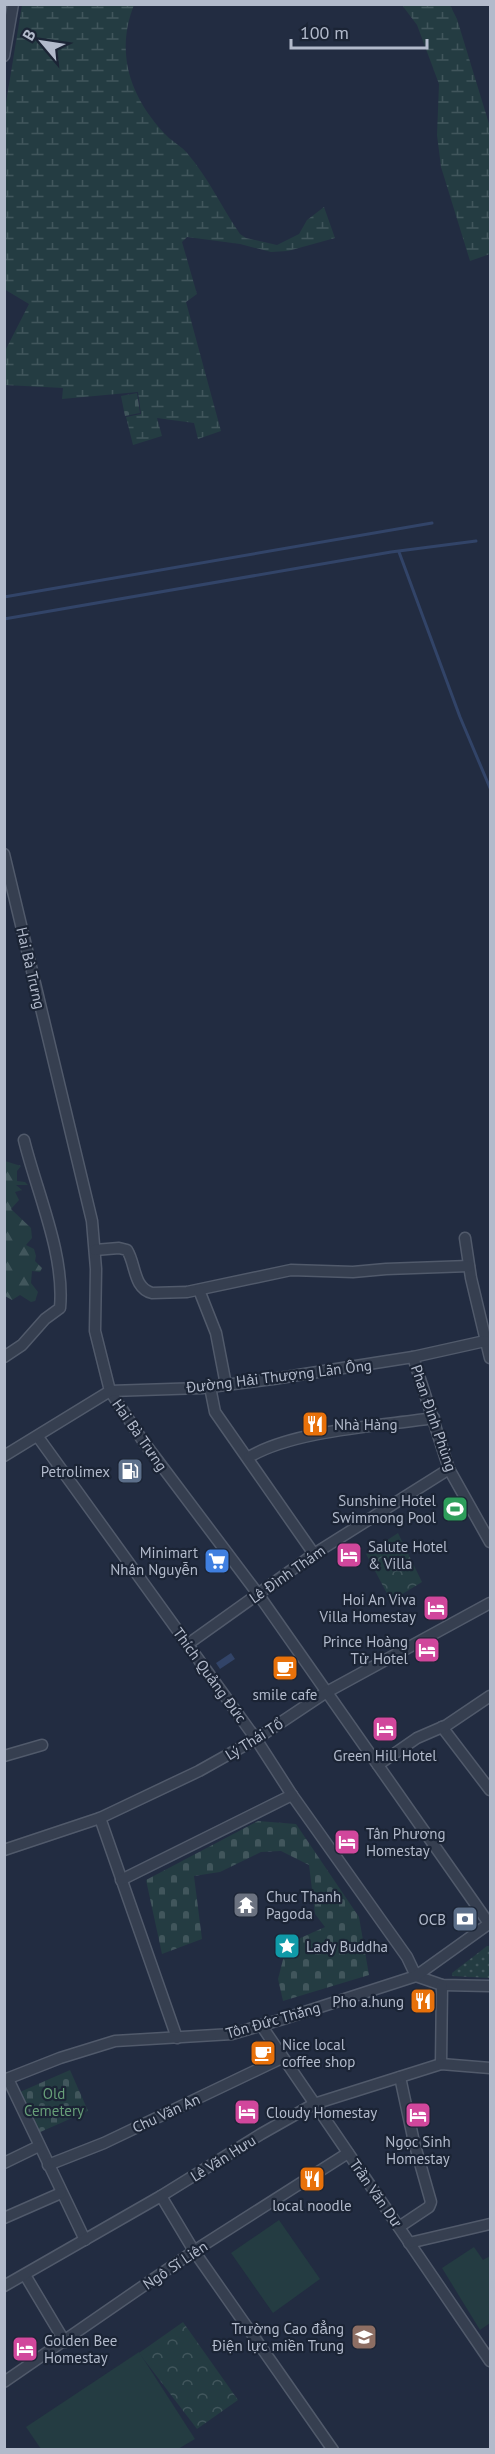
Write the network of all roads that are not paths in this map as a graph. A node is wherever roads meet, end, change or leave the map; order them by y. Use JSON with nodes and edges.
{"nodes":[{"id":1,"x":13,"y":4,"type":"edge"},
{"id":2,"x":4,"y":56,"type":"edge"},
{"id":3,"x":4,"y":854,"type":"edge"},
{"id":4,"x":24,"y":1140,"type":"dead end"},
{"id":5,"x":465,"y":1238,"type":"dead end"},
{"id":6,"x":95,"y":1250,"type":"junction"},
{"id":7,"x":469,"y":1266,"type":"junction"},
{"id":8,"x":199,"y":1290,"type":"junction"},
{"id":9,"x":487,"y":1329,"type":"edge"},
{"id":10,"x":485,"y":1341,"type":"junction"},
{"id":11,"x":4,"y":1357,"type":"edge"},
{"id":12,"x":413,"y":1357,"type":"junction"},
{"id":13,"x":490,"y":1358,"type":"edge"},
{"id":14,"x":226,"y":1385,"type":"junction"},
{"id":15,"x":210,"y":1387,"type":"junction"},
{"id":16,"x":110,"y":1391,"type":"junction"},
{"id":17,"x":434,"y":1418,"type":"junction"},
{"id":18,"x":38,"y":1437,"type":"junction"},
{"id":19,"x":4,"y":1456,"type":"edge"},
{"id":20,"x":249,"y":1457,"type":"junction"},
{"id":21,"x":449,"y":1469,"type":"junction"},
{"id":22,"x":490,"y":1542,"type":"edge"},
{"id":23,"x":314,"y":1554,"type":"junction"},
{"id":24,"x":258,"y":1594,"type":"junction"},
{"id":25,"x":490,"y":1603,"type":"edge"},
{"id":26,"x":188,"y":1644,"type":"junction"},
{"id":27,"x":326,"y":1693,"type":"junction"},
{"id":28,"x":490,"y":1696,"type":"edge"},
{"id":29,"x":442,"y":1727,"type":"junction"},
{"id":30,"x":256,"y":1739,"type":"junction"},
{"id":31,"x":42,"y":1744,"type":"dead end"},
{"id":32,"x":4,"y":1756,"type":"edge"},
{"id":33,"x":378,"y":1765,"type":"junction"},
{"id":34,"x":490,"y":1790,"type":"edge"},
{"id":35,"x":292,"y":1795,"type":"junction"},
{"id":36,"x":100,"y":1818,"type":"junction"},
{"id":37,"x":4,"y":1850,"type":"edge"},
{"id":38,"x":121,"y":1880,"type":"junction"},
{"id":39,"x":490,"y":1924,"type":"edge"},
{"id":40,"x":416,"y":1976,"type":"junction"},
{"id":41,"x":442,"y":1985,"type":"junction"},
{"id":42,"x":490,"y":1986,"type":"edge"},
{"id":43,"x":261,"y":2025,"type":"junction"},
{"id":44,"x":177,"y":2038,"type":"junction"},
{"id":45,"x":282,"y":2058,"type":"junction"},
{"id":46,"x":441,"y":2064,"type":"junction"},
{"id":47,"x":490,"y":2068,"type":"edge"},
{"id":48,"x":400,"y":2077,"type":"junction"},
{"id":49,"x":6,"y":2080,"type":"edge"},
{"id":50,"x":314,"y":2104,"type":"junction"},
{"id":51,"x":39,"y":2146,"type":"junction"},
{"id":52,"x":348,"y":2153,"type":"junction"},
{"id":53,"x":4,"y":2163,"type":"edge"},
{"id":54,"x":48,"y":2165,"type":"junction"},
{"id":55,"x":61,"y":2193,"type":"junction"},
{"id":56,"x":161,"y":2196,"type":"junction"},
{"id":57,"x":4,"y":2218,"type":"edge"},
{"id":58,"x":490,"y":2224,"type":"edge"},
{"id":59,"x":399,"y":2227,"type":"junction"},
{"id":60,"x":85,"y":2240,"type":"junction"},
{"id":61,"x":410,"y":2243,"type":"junction"},
{"id":62,"x":194,"y":2251,"type":"junction"},
{"id":63,"x":25,"y":2275,"type":"junction"},
{"id":64,"x":4,"y":2286,"type":"edge"},
{"id":65,"x":65,"y":2342,"type":"junction"},
{"id":66,"x":490,"y":2361,"type":"edge"},
{"id":67,"x":4,"y":2382,"type":"edge"},
{"id":68,"x":333,"y":2450,"type":"edge"}],
"edges":[{"from":1,"to":2,"type":"street"},
{"from":3,"to":6,"type":"street","name":"Hai Bà Trưng"},
{"from":4,"to":11,"type":"street"},
{"from":5,"to":7,"type":"street"},
{"from":6,"to":8,"type":"street"},
{"from":6,"to":16,"type":"street","name":"Hai Bà Trưng"},
{"from":7,"to":8,"type":"street"},
{"from":7,"to":9,"type":"street"},
{"from":8,"to":14,"type":"street"},
{"from":9,"to":10,"type":"street"},
{"from":10,"to":12,"type":"street","name":"Đường Hải Thượng Lãn Ông"},
{"from":10,"to":13,"type":"street"},
{"from":12,"to":14,"type":"street","name":"Đường Hải Thượng Lãn Ông"},
{"from":12,"to":17,"type":"street","name":"Phan Đình Phùng"},
{"from":14,"to":15,"type":"street","name":"Đường Hải Thượng Lãn Ông"},
{"from":15,"to":16,"type":"street","name":"Đường Hải Thượng Lãn Ông"},
{"from":15,"to":20,"type":"street"},
{"from":16,"to":18,"type":"street"},
{"from":16,"to":24,"type":"street","name":"Hai Bà Trưng"},
{"from":17,"to":20,"type":"street"},
{"from":17,"to":21,"type":"street","name":"Phan Đình Phùng"},
{"from":18,"to":19,"type":"street"},
{"from":18,"to":26,"type":"street","name":"Thích Quảng Đức"},
{"from":20,"to":23,"type":"street"},
{"from":21,"to":22,"type":"street","name":"Phan Đình Phùng"},
{"from":21,"to":23,"type":"street","name":"Lê Đình Thám"},
{"from":23,"to":24,"type":"street","name":"Lê Đình Thám"},
{"from":24,"to":26,"type":"street","name":"Lê Đình Thám"},
{"from":24,"to":27,"type":"street","name":"Hai Bà Trưng"},
{"from":25,"to":27,"type":"street","name":"Lý Thái Tổ"},
{"from":26,"to":30,"type":"street","name":"Thích Quảng Đức"},
{"from":27,"to":30,"type":"street","name":"Lý Thái Tổ"},
{"from":27,"to":33,"type":"street","name":"Hai Bà Trưng"},
{"from":28,"to":29,"type":"street"},
{"from":29,"to":33,"type":"street"},
{"from":29,"to":34,"type":"street"},
{"from":30,"to":35,"type":"street","name":"Thích Quảng Đức"},
{"from":30,"to":36,"type":"street","name":"Lý Thái Tổ"},
{"from":31,"to":32,"type":"street"},
{"from":33,"to":39,"type":"street","name":"Hai Bà Trưng"},
{"from":35,"to":38,"type":"street"},
{"from":35,"to":40,"type":"street","name":"Thích Quảng Đức"},
{"from":36,"to":37,"type":"street","name":"Lý Thái Tổ"},
{"from":36,"to":38,"type":"street"},
{"from":38,"to":44,"type":"street"},
{"from":39,"to":40,"type":"street","name":"Tôn Đức Thắng"},
{"from":40,"to":41,"type":"street"},
{"from":40,"to":43,"type":"street","name":"Tôn Đức Thắng"},
{"from":41,"to":42,"type":"street"},
{"from":41,"to":46,"type":"street"},
{"from":43,"to":44,"type":"street","name":"Tôn Đức Thắng"},
{"from":43,"to":45,"type":"street","name":"Trần Văn Dư"},
{"from":44,"to":49,"type":"street","name":"Tôn Đức Thắng"},
{"from":45,"to":50,"type":"street","name":"Trần Văn Dư"},
{"from":45,"to":54,"type":"street","name":"Chu Văn An"},
{"from":46,"to":47,"type":"street","name":"Lê Văn Hưu"},
{"from":46,"to":48,"type":"street","name":"Lê Văn Hưu"},
{"from":48,"to":50,"type":"street","name":"Lê Văn Hưu"},
{"from":48,"to":59,"type":"street"},
{"from":49,"to":51,"type":"street"},
{"from":50,"to":52,"type":"street","name":"Trần Văn Dư"},
{"from":50,"to":56,"type":"street","name":"Lê Văn Hưu"},
{"from":51,"to":53,"type":"street"},
{"from":51,"to":54,"type":"street"},
{"from":52,"to":59,"type":"street","name":"Trần Văn Dư"},
{"from":52,"to":62,"type":"street","name":"Ngô Sĩ Liên"},
{"from":54,"to":55,"type":"street"},
{"from":55,"to":57,"type":"street"},
{"from":55,"to":60,"type":"street"},
{"from":56,"to":60,"type":"street","name":"Lê Văn Hưu"},
{"from":56,"to":62,"type":"street"},
{"from":58,"to":61,"type":"street"},
{"from":59,"to":61,"type":"street","name":"Trần Văn Dư"},
{"from":60,"to":63,"type":"street","name":"Lê Văn Hưu"},
{"from":61,"to":66,"type":"street","name":"Trần Văn Dư"},
{"from":62,"to":65,"type":"street","name":"Ngô Sĩ Liên"},
{"from":62,"to":68,"type":"street"},
{"from":63,"to":64,"type":"street","name":"Lê Văn Hưu"},
{"from":63,"to":65,"type":"street"},
{"from":65,"to":67,"type":"street","name":"Ngô Sĩ Liên"}]}
